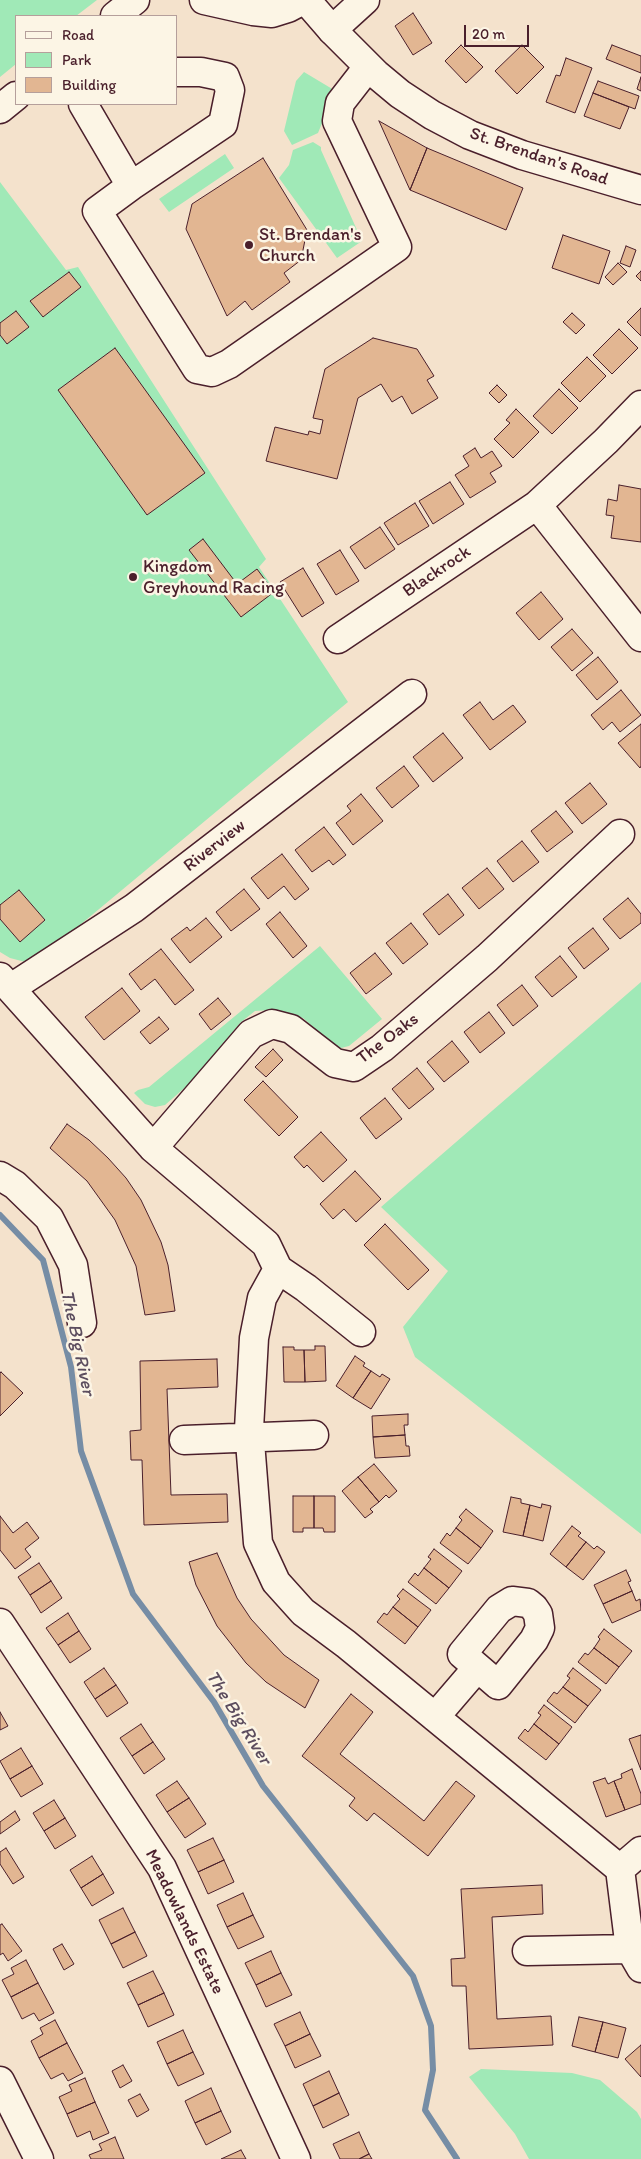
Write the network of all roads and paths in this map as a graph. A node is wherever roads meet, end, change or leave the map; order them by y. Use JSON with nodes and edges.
{"nodes":[{"id":1,"x":135,"y":0,"type":"edge"},
{"id":2,"x":204,"y":0,"type":"edge"},
{"id":3,"x":305,"y":0,"type":"edge"},
{"id":4,"x":365,"y":0,"type":"edge"},
{"id":5,"x":117,"y":15,"type":"edge"},
{"id":6,"x":332,"y":30,"type":"junction"},
{"id":7,"x":368,"y":67,"type":"junction"},
{"id":8,"x":178,"y":72,"type":"edge"},
{"id":9,"x":15,"y":97,"type":"edge"},
{"id":10,"x":86,"y":105,"type":"edge"},
{"id":11,"x":0,"y":109,"type":"edge"},
{"id":12,"x":131,"y":186,"type":"junction"},
{"id":13,"x":641,"y":190,"type":"edge"},
{"id":14,"x":641,"y":405,"type":"edge"},
{"id":15,"x":537,"y":505,"type":"junction"},
{"id":16,"x":641,"y":637,"type":"edge"},
{"id":17,"x":338,"y":639,"type":"dead end"},
{"id":18,"x":412,"y":694,"type":"dead end"},
{"id":19,"x":620,"y":834,"type":"dead end"},
{"id":20,"x":6,"y":982,"type":"edge"},
{"id":21,"x":153,"y":1148,"type":"junction"},
{"id":22,"x":0,"y":1176,"type":"edge"},
{"id":23,"x":278,"y":1269,"type":"junction"},
{"id":24,"x":82,"y":1323,"type":"dead end"},
{"id":25,"x":361,"y":1332,"type":"dead end"},
{"id":26,"x":314,"y":1435,"type":"dead end"},
{"id":27,"x":250,"y":1438,"type":"junction"},
{"id":28,"x":184,"y":1440,"type":"dead end"},
{"id":29,"x":0,"y":1623,"type":"edge"},
{"id":30,"x":477,"y":1668,"type":"dead end"},
{"id":31,"x":435,"y":1717,"type":"junction"},
{"id":32,"x":641,"y":1851,"type":"edge"},
{"id":33,"x":620,"y":1869,"type":"junction"},
{"id":34,"x":527,"y":1951,"type":"dead end"},
{"id":35,"x":636,"y":1958,"type":"edge"},
{"id":36,"x":0,"y":2081,"type":"edge"},
{"id":37,"x":38,"y":2159,"type":"edge"},
{"id":38,"x":296,"y":2159,"type":"edge"}],
"edges":[{"from":1,"to":5,"type":"street"},
{"from":2,"to":3,"type":"street"},
{"from":3,"to":6,"type":"street","name":"St. Brendan's Road"},
{"from":4,"to":6,"type":"street"},
{"from":6,"to":7,"type":"street","name":"St. Brendan's Road"},
{"from":7,"to":12,"type":"street"},
{"from":7,"to":13,"type":"street","name":"St. Brendan's Road"},
{"from":8,"to":12,"type":"street"},
{"from":9,"to":11,"type":"street"},
{"from":10,"to":12,"type":"street"},
{"from":14,"to":15,"type":"street","name":"Blackrock"},
{"from":15,"to":16,"type":"street"},
{"from":15,"to":17,"type":"street","name":"Blackrock"},
{"from":18,"to":20,"type":"street","name":"Riverview"},
{"from":19,"to":21,"type":"street","name":"The Oaks"},
{"from":20,"to":21,"type":"street"},
{"from":21,"to":23,"type":"street"},
{"from":22,"to":24,"type":"street"},
{"from":23,"to":25,"type":"street"},
{"from":23,"to":27,"type":"street"},
{"from":26,"to":27,"type":"street"},
{"from":27,"to":28,"type":"street"},
{"from":27,"to":31,"type":"street"},
{"from":29,"to":38,"type":"street","name":"Meadowlands Estate"},
{"from":30,"to":31,"type":"street"},
{"from":31,"to":33,"type":"street"},
{"from":32,"to":33,"type":"street"},
{"from":33,"to":35,"type":"street"},
{"from":34,"to":35,"type":"street"},
{"from":36,"to":37,"type":"street"}]}
